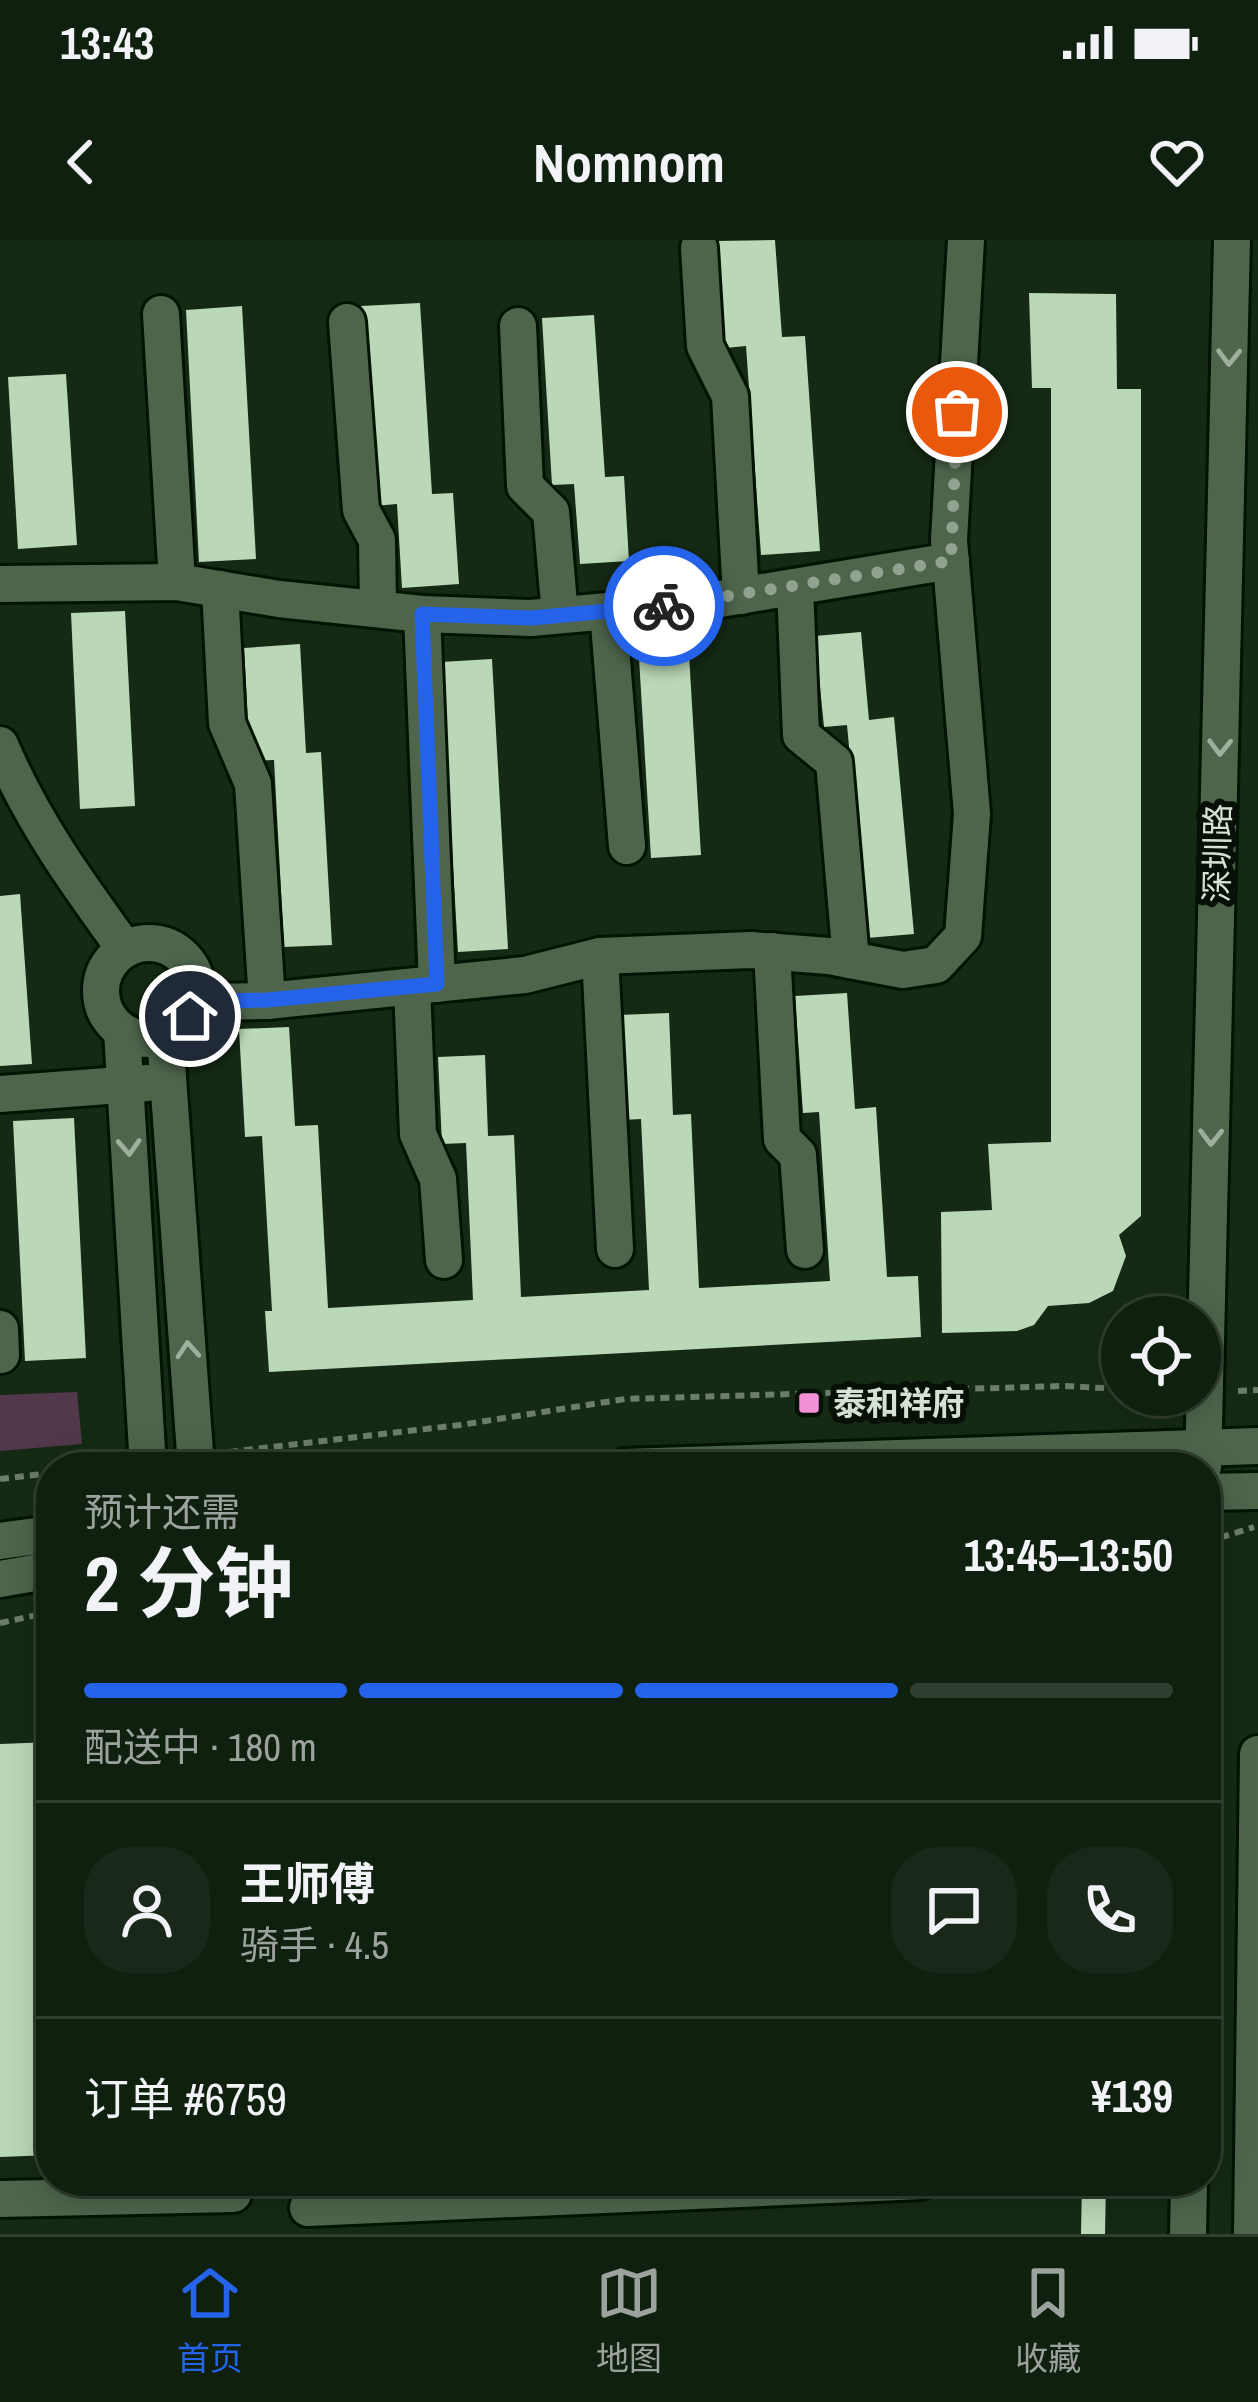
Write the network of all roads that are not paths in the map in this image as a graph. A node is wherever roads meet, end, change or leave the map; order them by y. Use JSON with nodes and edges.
{"nodes":[{"id":1,"x":966,"y":240,"type":"edge"},
{"id":2,"x":1232,"y":240,"type":"edge"},
{"id":3,"x":699,"y":248,"type":"dead end"},
{"id":4,"x":161,"y":314,"type":"dead end"},
{"id":5,"x":347,"y":322,"type":"dead end"},
{"id":6,"x":518,"y":326,"type":"dead end"},
{"id":7,"x":951,"y":561,"type":"junction"},
{"id":8,"x":177,"y":582,"type":"junction"},
{"id":9,"x":0,"y":584,"type":"edge"},
{"id":10,"x":795,"y":587,"type":"junction"},
{"id":11,"x":220,"y":589,"type":"junction"},
{"id":12,"x":741,"y":596,"type":"junction"},
{"id":13,"x":379,"y":608,"type":"junction"},
{"id":14,"x":608,"y":611,"type":"junction"},
{"id":15,"x":422,"y":614,"type":"junction"},
{"id":16,"x":560,"y":615,"type":"junction"},
{"id":17,"x":0,"y":745,"type":"edge"},
{"id":18,"x":627,"y":845,"type":"dead end"},
{"id":19,"x":124,"y":950,"type":"junction"},
{"id":20,"x":772,"y":951,"type":"junction"},
{"id":21,"x":601,"y":956,"type":"junction"},
{"id":22,"x":851,"y":960,"type":"junction"},
{"id":23,"x":424,"y":985,"type":"junction"},
{"id":24,"x":267,"y":1000,"type":"junction"},
{"id":25,"x":196,"y":1002,"type":"junction"},
{"id":26,"x":122,"y":1030,"type":"junction"},
{"id":27,"x":165,"y":1036,"type":"junction"},
{"id":28,"x":169,"y":1081,"type":"junction"},
{"id":29,"x":125,"y":1084,"type":"junction"},
{"id":30,"x":0,"y":1094,"type":"edge"},
{"id":31,"x":615,"y":1249,"type":"dead end"},
{"id":32,"x":805,"y":1250,"type":"dead end"},
{"id":33,"x":444,"y":1261,"type":"dead end"},
{"id":34,"x":0,"y":1329,"type":"edge"},
{"id":35,"x":1,"y":1355,"type":"edge"},
{"id":36,"x":1258,"y":1446,"type":"edge"},
{"id":37,"x":147,"y":1452,"type":"edge"},
{"id":38,"x":195,"y":1452,"type":"edge"},
{"id":39,"x":1203,"y":1452,"type":"edge"},
{"id":40,"x":1221,"y":1453,"type":"edge"},
{"id":41,"x":1258,"y":1491,"type":"edge"},
{"id":42,"x":1221,"y":1492,"type":"edge"},
{"id":43,"x":36,"y":1536,"type":"edge"},
{"id":44,"x":0,"y":1541,"type":"edge"},
{"id":45,"x":36,"y":1573,"type":"edge"},
{"id":46,"x":0,"y":1579,"type":"edge"},
{"id":47,"x":1258,"y":1754,"type":"edge"},
{"id":48,"x":140,"y":2196,"type":"edge"},
{"id":49,"x":593,"y":2196,"type":"edge"},
{"id":50,"x":1189,"y":2196,"type":"edge"},
{"id":51,"x":0,"y":2199,"type":"edge"},
{"id":52,"x":308,"y":2209,"type":"dead end"},
{"id":53,"x":1188,"y":2234,"type":"edge"},
{"id":54,"x":1252,"y":2234,"type":"edge"}],
"edges":[{"from":1,"to":7,"type":"street"},
{"from":2,"to":39,"type":"street","name":"深圳路","one_way":true},
{"from":3,"to":12,"type":"street"},
{"from":4,"to":8,"type":"street"},
{"from":5,"to":13,"type":"street"},
{"from":6,"to":16,"type":"street"},
{"from":7,"to":10,"type":"street"},
{"from":7,"to":22,"type":"street"},
{"from":8,"to":9,"type":"street"},
{"from":8,"to":11,"type":"street"},
{"from":10,"to":12,"type":"street"},
{"from":10,"to":22,"type":"street"},
{"from":11,"to":13,"type":"street"},
{"from":11,"to":24,"type":"street"},
{"from":12,"to":14,"type":"street"},
{"from":13,"to":15,"type":"street"},
{"from":14,"to":16,"type":"street"},
{"from":14,"to":18,"type":"street"},
{"from":15,"to":16,"type":"street"},
{"from":15,"to":23,"type":"street"},
{"from":17,"to":19,"type":"street"},
{"from":19,"to":25,"type":"street"},
{"from":19,"to":26,"type":"street"},
{"from":20,"to":21,"type":"street"},
{"from":20,"to":22,"type":"street"},
{"from":20,"to":32,"type":"street"},
{"from":21,"to":23,"type":"street"},
{"from":21,"to":31,"type":"street"},
{"from":23,"to":24,"type":"street"},
{"from":23,"to":33,"type":"street"},
{"from":24,"to":25,"type":"street"},
{"from":25,"to":27,"type":"street"},
{"from":26,"to":27,"type":"street"},
{"from":26,"to":29,"type":"street"},
{"from":27,"to":28,"type":"street"},
{"from":28,"to":29,"type":"street"},
{"from":38,"to":28,"type":"street","one_way":true},
{"from":29,"to":30,"type":"street"},
{"from":29,"to":37,"type":"street","one_way":true},
{"from":34,"to":35,"type":"street"},
{"from":36,"to":40,"type":"street"},
{"from":41,"to":42,"type":"street"},
{"from":43,"to":44,"type":"street"},
{"from":45,"to":46,"type":"street"},
{"from":47,"to":54,"type":"street"},
{"from":48,"to":51,"type":"street"},
{"from":49,"to":52,"type":"street"},
{"from":50,"to":53,"type":"street"}]}
